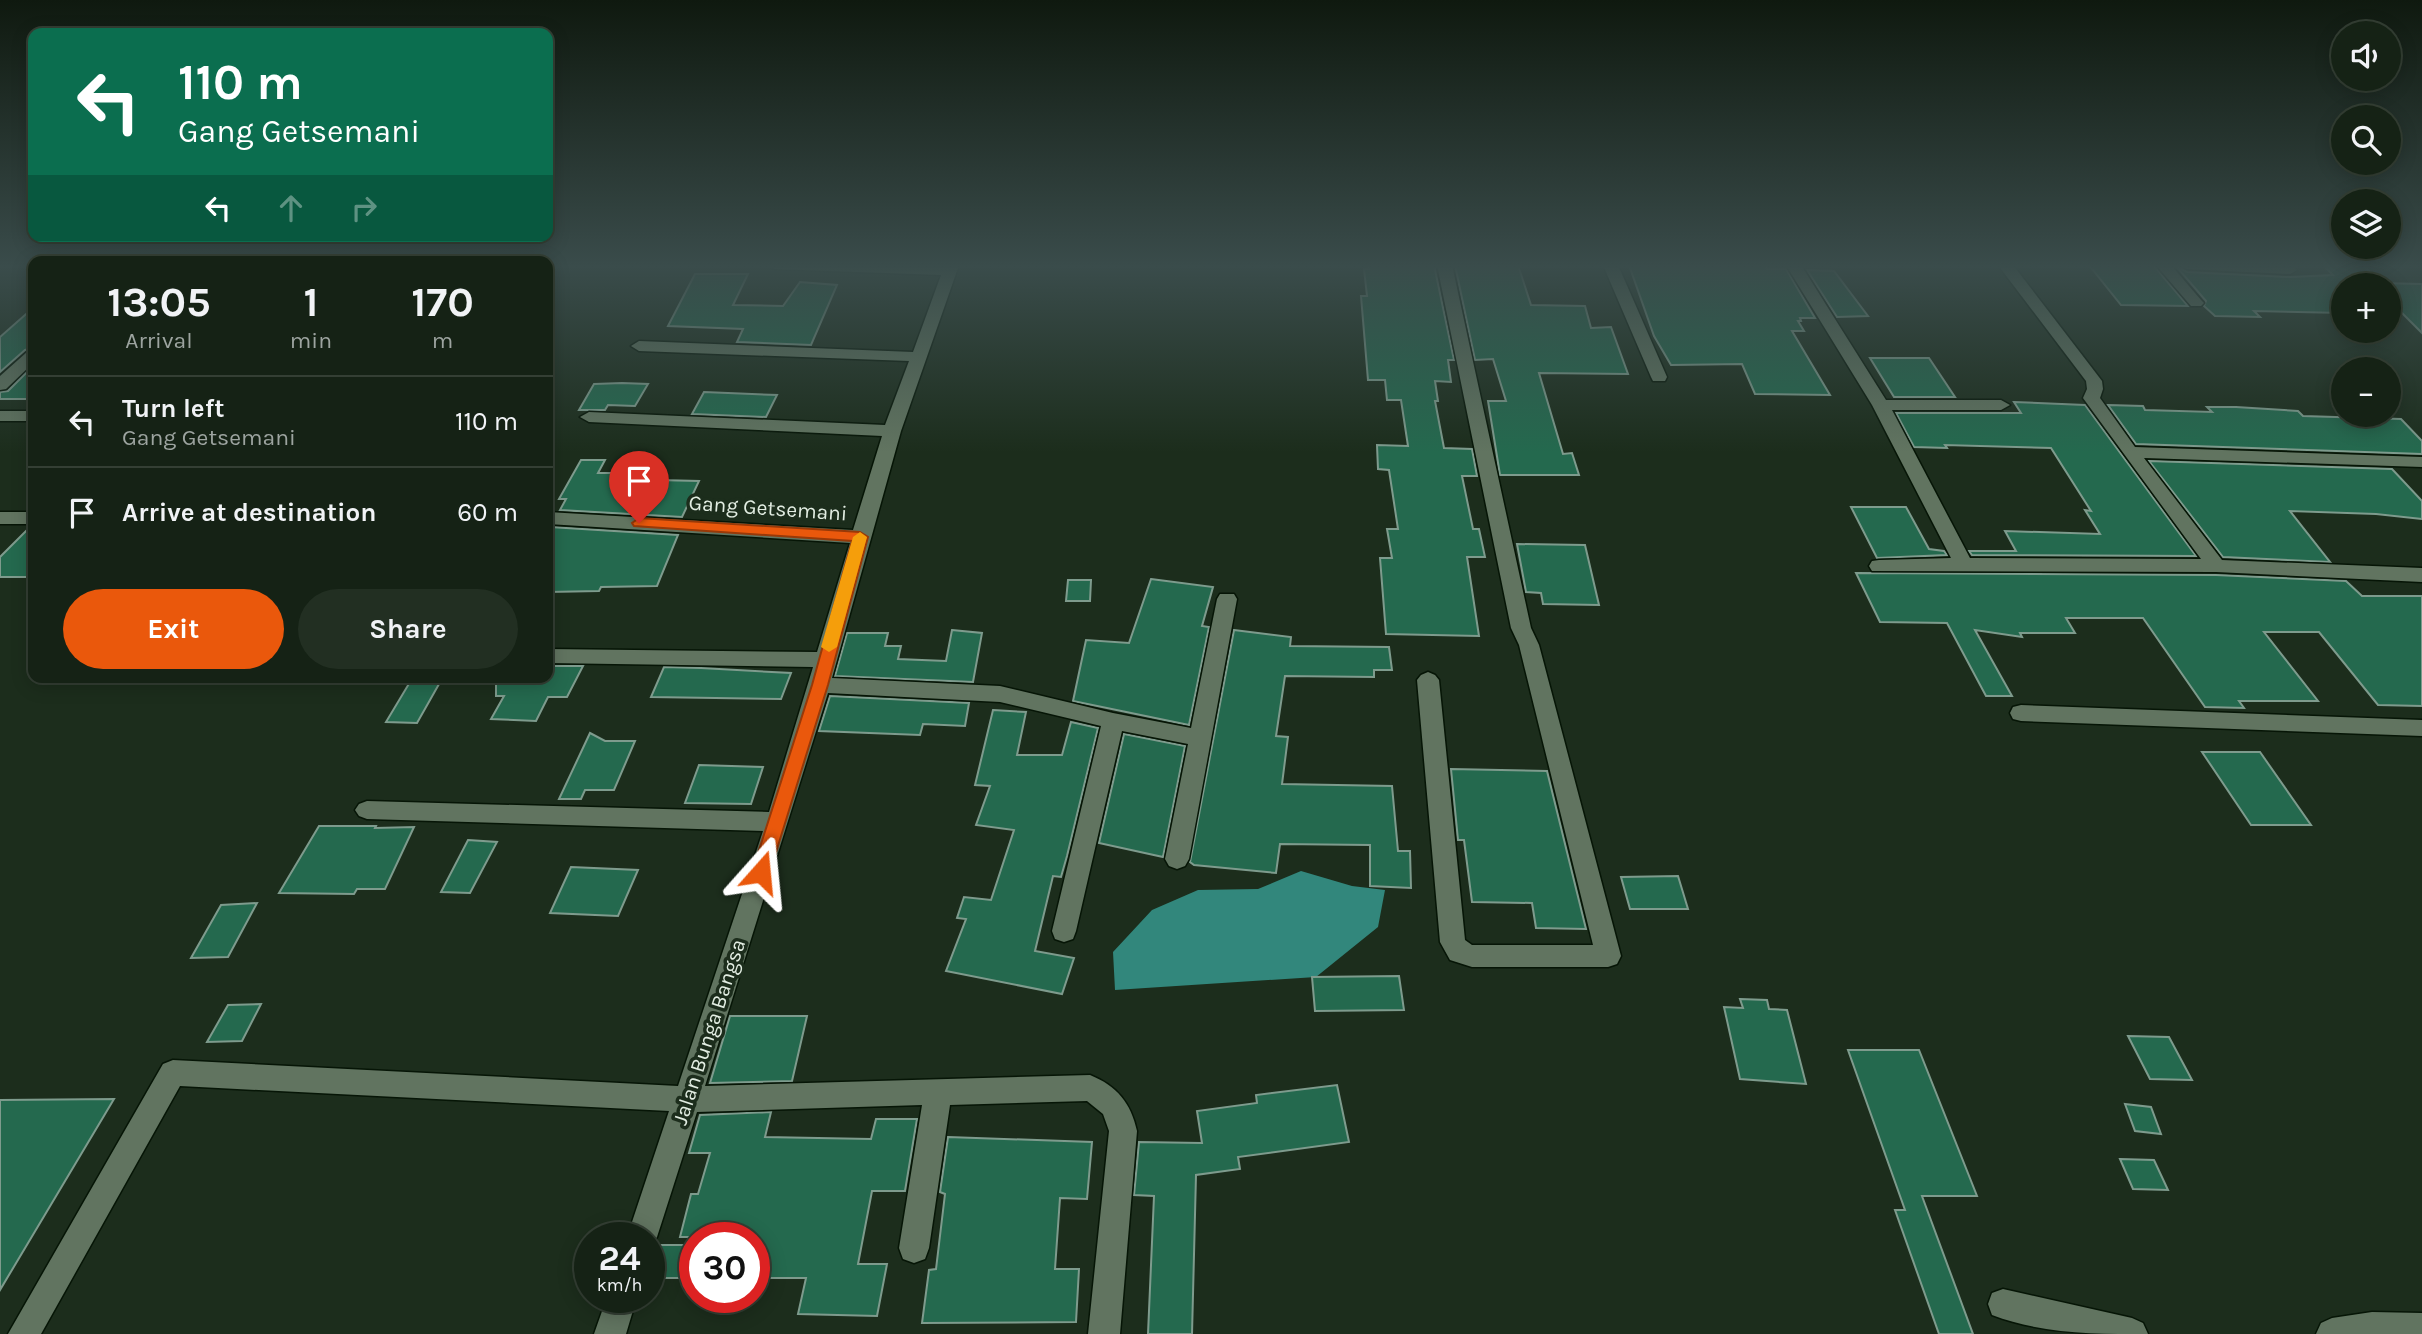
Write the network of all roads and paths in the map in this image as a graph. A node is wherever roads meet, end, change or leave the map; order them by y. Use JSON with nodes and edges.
{"nodes":[{"id":1,"x":931,"y":327,"type":"edge"},
{"id":2,"x":1457,"y":327,"type":"edge"},
{"id":3,"x":1637,"y":327,"type":"edge"},
{"id":4,"x":1832,"y":327,"type":"edge"},
{"id":5,"x":2053,"y":327,"type":"edge"},
{"id":6,"x":639,"y":346,"type":"dead end"},
{"id":7,"x":920,"y":357,"type":"junction"},
{"id":8,"x":28,"y":360,"type":"edge"},
{"id":9,"x":1659,"y":377,"type":"dead end"},
{"id":10,"x":0,"y":385,"type":"edge"},
{"id":11,"x":2001,"y":404,"type":"dead end"},
{"id":12,"x":1881,"y":405,"type":"junction"},
{"id":13,"x":0,"y":416,"type":"edge"},
{"id":14,"x":28,"y":416,"type":"edge"},
{"id":15,"x":589,"y":417,"type":"dead end"},
{"id":16,"x":892,"y":431,"type":"junction"},
{"id":17,"x":2130,"y":452,"type":"junction"},
{"id":18,"x":2422,"y":462,"type":"edge"},
{"id":19,"x":0,"y":518,"type":"edge"},
{"id":20,"x":28,"y":518,"type":"edge"},
{"id":21,"x":553,"y":518,"type":"edge"},
{"id":22,"x":860,"y":537,"type":"junction"},
{"id":23,"x":1964,"y":564,"type":"junction"},
{"id":24,"x":1879,"y":566,"type":"dead end"},
{"id":25,"x":2216,"y":566,"type":"junction"},
{"id":26,"x":2422,"y":575,"type":"edge"},
{"id":27,"x":1227,"y":599,"type":"dead end"},
{"id":28,"x":553,"y":656,"type":"edge"},
{"id":29,"x":825,"y":660,"type":"junction"},
{"id":30,"x":1428,"y":680,"type":"dead end"},
{"id":31,"x":820,"y":685,"type":"junction"},
{"id":32,"x":2021,"y":713,"type":"dead end"},
{"id":33,"x":1113,"y":720,"type":"junction"},
{"id":34,"x":2422,"y":728,"type":"edge"},
{"id":35,"x":1202,"y":738,"type":"junction"},
{"id":36,"x":367,"y":810,"type":"dead end"},
{"id":37,"x":778,"y":822,"type":"junction"},
{"id":38,"x":1177,"y":859,"type":"dead end"},
{"id":39,"x":1064,"y":931,"type":"dead end"},
{"id":40,"x":938,"y":1091,"type":"junction"},
{"id":41,"x":687,"y":1099,"type":"junction"},
{"id":42,"x":647,"y":1222,"type":"edge"},
{"id":43,"x":914,"y":1248,"type":"dead end"},
{"id":44,"x":2003,"y":1304,"type":"dead end"},
{"id":45,"x":617,"y":1313,"type":"edge"},
{"id":46,"x":2422,"y":1329,"type":"edge"},
{"id":47,"x":24,"y":1334,"type":"edge"},
{"id":48,"x":610,"y":1334,"type":"edge"},
{"id":49,"x":1104,"y":1334,"type":"edge"},
{"id":50,"x":2132,"y":1334,"type":"edge"},
{"id":51,"x":2332,"y":1334,"type":"edge"}],
"edges":[{"from":1,"to":7,"type":"street","name":"Jalan Bunga Bangsa"},
{"from":2,"to":30,"type":"street"},
{"from":3,"to":9,"type":"street"},
{"from":4,"to":12,"type":"street"},
{"from":5,"to":17,"type":"street"},
{"from":6,"to":7,"type":"street"},
{"from":7,"to":16,"type":"street","name":"Jalan Bunga Bangsa"},
{"from":8,"to":10,"type":"street"},
{"from":11,"to":12,"type":"street"},
{"from":12,"to":23,"type":"street"},
{"from":13,"to":14,"type":"street"},
{"from":15,"to":16,"type":"street"},
{"from":16,"to":22,"type":"street","name":"Jalan Bunga Bangsa"},
{"from":17,"to":18,"type":"street"},
{"from":17,"to":25,"type":"street"},
{"from":19,"to":20,"type":"street"},
{"from":21,"to":22,"type":"street","name":"Gang Getsemani"},
{"from":22,"to":29,"type":"street","name":"Jalan Bunga Bangsa"},
{"from":23,"to":24,"type":"street"},
{"from":23,"to":25,"type":"street"},
{"from":25,"to":26,"type":"street"},
{"from":27,"to":35,"type":"street"},
{"from":28,"to":29,"type":"street"},
{"from":29,"to":31,"type":"street","name":"Jalan Bunga Bangsa"},
{"from":31,"to":33,"type":"street"},
{"from":31,"to":37,"type":"street","name":"Jalan Bunga Bangsa"},
{"from":32,"to":34,"type":"street"},
{"from":33,"to":35,"type":"street"},
{"from":33,"to":39,"type":"street"},
{"from":35,"to":38,"type":"street"},
{"from":36,"to":37,"type":"street"},
{"from":37,"to":41,"type":"street","name":"Jalan Bunga Bangsa"},
{"from":40,"to":41,"type":"street"},
{"from":40,"to":43,"type":"street"},
{"from":40,"to":49,"type":"street"},
{"from":41,"to":42,"type":"street","name":"Jalan Bunga Bangsa"},
{"from":41,"to":47,"type":"street"},
{"from":44,"to":50,"type":"street"},
{"from":45,"to":48,"type":"street"},
{"from":46,"to":51,"type":"street"}]}
